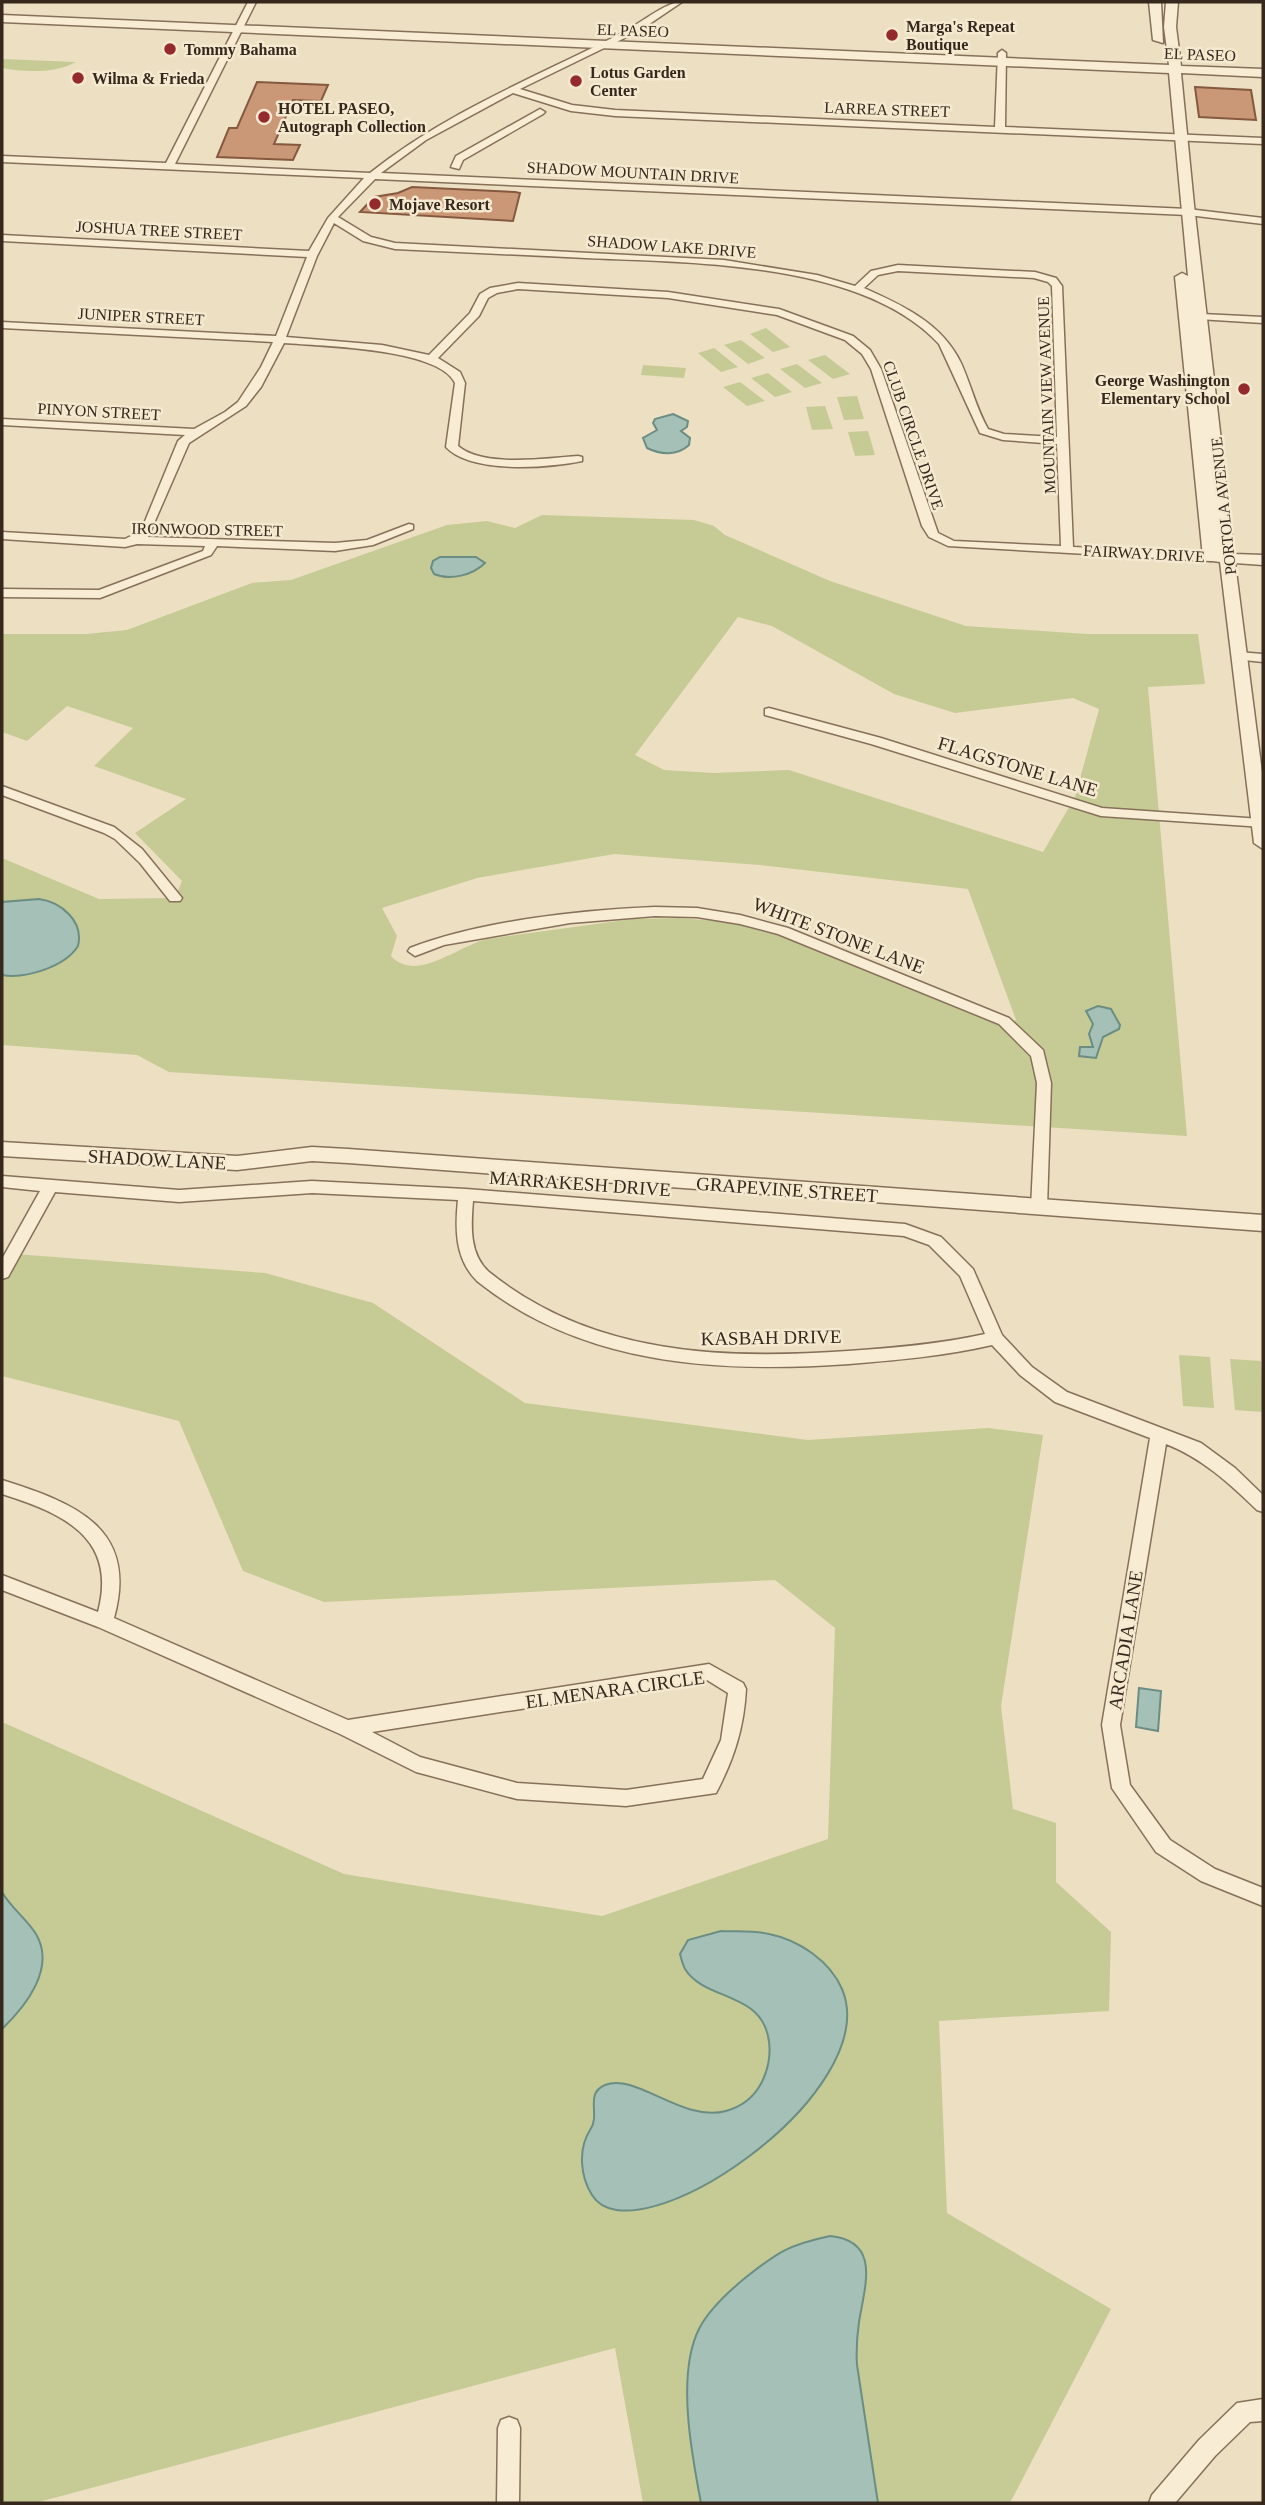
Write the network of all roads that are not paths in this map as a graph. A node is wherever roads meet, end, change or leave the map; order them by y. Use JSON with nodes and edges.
{"nodes":[{"id":1,"x":252,"y":2,"type":"edge"},
{"id":2,"x":678,"y":2,"type":"edge"},
{"id":3,"x":1155,"y":2,"type":"edge"},
{"id":4,"x":1172,"y":2,"type":"edge"},
{"id":5,"x":2,"y":12,"type":"edge"},
{"id":6,"x":34,"y":17,"type":"junction"},
{"id":7,"x":58,"y":18,"type":"junction"},
{"id":8,"x":2,"y":19,"type":"edge"},
{"id":9,"x":236,"y":26,"type":"junction"},
{"id":10,"x":1162,"y":32,"type":"junction"},
{"id":11,"x":620,"y":37,"type":"junction"},
{"id":12,"x":605,"y":45,"type":"junction"},
{"id":13,"x":1002,"y":57,"type":"junction"},
{"id":14,"x":1167,"y":64,"type":"junction"},
{"id":15,"x":1263,"y":64,"type":"edge"},
{"id":16,"x":1263,"y":73,"type":"edge"},
{"id":17,"x":513,"y":90,"type":"junction"},
{"id":18,"x":555,"y":103,"type":"junction"},
{"id":19,"x":1000,"y":130,"type":"junction"},
{"id":20,"x":1176,"y":137,"type":"junction"},
{"id":21,"x":1263,"y":141,"type":"edge"},
{"id":22,"x":2,"y":159,"type":"edge"},
{"id":23,"x":169,"y":166,"type":"junction"},
{"id":24,"x":372,"y":176,"type":"junction"},
{"id":25,"x":451,"y":179,"type":"junction"},
{"id":26,"x":1182,"y":212,"type":"junction"},
{"id":27,"x":334,"y":219,"type":"junction"},
{"id":28,"x":1263,"y":221,"type":"edge"},
{"id":29,"x":2,"y":239,"type":"edge"},
{"id":30,"x":314,"y":254,"type":"junction"},
{"id":31,"x":856,"y":290,"type":"junction"},
{"id":32,"x":1202,"y":317,"type":"junction"},
{"id":33,"x":1263,"y":320,"type":"edge"},
{"id":34,"x":2,"y":325,"type":"edge"},
{"id":35,"x":278,"y":339,"type":"junction"},
{"id":36,"x":431,"y":359,"type":"junction"},
{"id":37,"x":2,"y":422,"type":"edge"},
{"id":38,"x":194,"y":432,"type":"junction"},
{"id":39,"x":1063,"y":441,"type":"junction"},
{"id":40,"x":578,"y":459,"type":"dead end"},
{"id":41,"x":409,"y":527,"type":"dead end"},
{"id":42,"x":2,"y":536,"type":"edge"},
{"id":43,"x":137,"y":540,"type":"junction"},
{"id":44,"x":213,"y":543,"type":"junction"},
{"id":45,"x":1068,"y":548,"type":"junction"},
{"id":46,"x":1210,"y":557,"type":"junction"},
{"id":47,"x":1228,"y":558,"type":"junction"},
{"id":48,"x":1263,"y":560,"type":"edge"},
{"id":49,"x":2,"y":593,"type":"edge"},
{"id":50,"x":1238,"y":656,"type":"junction"},
{"id":51,"x":1263,"y":658,"type":"edge"},
{"id":52,"x":769,"y":712,"type":"dead end"},
{"id":53,"x":1258,"y":758,"type":"edge"},
{"id":54,"x":2,"y":790,"type":"edge"},
{"id":55,"x":1261,"y":823,"type":"junction"},
{"id":56,"x":1263,"y":843,"type":"edge"},
{"id":57,"x":175,"y":898,"type":"dead end"},
{"id":58,"x":415,"y":951,"type":"dead end"},
{"id":59,"x":2,"y":1149,"type":"edge"},
{"id":60,"x":312,"y":1154,"type":"joint"},
{"id":61,"x":2,"y":1182,"type":"edge"},
{"id":62,"x":51,"y":1185,"type":"junction"},
{"id":63,"x":466,"y":1195,"type":"junction"},
{"id":64,"x":1040,"y":1208,"type":"junction"},
{"id":65,"x":1263,"y":1223,"type":"edge"},
{"id":66,"x":2,"y":1273,"type":"edge"},
{"id":67,"x":995,"y":1338,"type":"junction"},
{"id":68,"x":1159,"y":1434,"type":"junction"},
{"id":69,"x":2,"y":1488,"type":"edge"},
{"id":70,"x":1263,"y":1505,"type":"edge"},
{"id":71,"x":2,"y":1582,"type":"edge"},
{"id":72,"x":104,"y":1622,"type":"junction"},
{"id":73,"x":347,"y":1728,"type":"junction"},
{"id":74,"x":1263,"y":1897,"type":"edge"},
{"id":75,"x":1263,"y":2410,"type":"edge"},
{"id":76,"x":509,"y":2428,"type":"dead end"},
{"id":77,"x":508,"y":2503,"type":"edge"},
{"id":78,"x":1160,"y":2503,"type":"edge"}],
"edges":[{"from":1,"to":9,"type":"street"},
{"from":2,"to":11,"type":"street"},
{"from":3,"to":10,"type":"street"},
{"from":4,"to":10,"type":"street"},
{"from":5,"to":6,"type":"street","name":"EL PASEO"},
{"from":6,"to":7,"type":"street","name":"EL PASEO"},
{"from":6,"to":8,"type":"street","name":"EL PASEO"},
{"from":7,"to":9,"type":"street","name":"EL PASEO"},
{"from":7,"to":9,"type":"street","name":"EL PASEO"},
{"from":9,"to":11,"type":"street","name":"EL PASEO"},
{"from":9,"to":12,"type":"street","name":"EL PASEO"},
{"from":9,"to":23,"type":"street"},
{"from":10,"to":14,"type":"street"},
{"from":11,"to":12,"type":"street"},
{"from":11,"to":13,"type":"street","name":"EL PASEO"},
{"from":12,"to":13,"type":"street","name":"EL PASEO"},
{"from":12,"to":17,"type":"street"},
{"from":13,"to":14,"type":"street","name":"EL PASEO"},
{"from":13,"to":14,"type":"street","name":"EL PASEO"},
{"from":13,"to":19,"type":"street"},
{"from":14,"to":15,"type":"street","name":"EL PASEO"},
{"from":14,"to":16,"type":"street","name":"EL PASEO"},
{"from":14,"to":20,"type":"street","name":"PORTOLA AVENUE"},
{"from":14,"to":20,"type":"street","name":"PORTOLA AVENUE"},
{"from":17,"to":18,"type":"street","name":"LARREA STREET"},
{"from":17,"to":24,"type":"street"},
{"from":18,"to":19,"type":"street","name":"LARREA STREET"},
{"from":18,"to":25,"type":"street"},
{"from":19,"to":20,"type":"street","name":"LARREA STREET"},
{"from":20,"to":21,"type":"street","name":"LARREA STREET"},
{"from":20,"to":26,"type":"street","name":"PORTOLA AVENUE"},
{"from":22,"to":23,"type":"street","name":"SHADOW MOUNTAIN DRIVE"},
{"from":23,"to":24,"type":"street","name":"SHADOW MOUNTAIN DRIVE"},
{"from":24,"to":25,"type":"street","name":"SHADOW MOUNTAIN DRIVE"},
{"from":24,"to":27,"type":"street"},
{"from":25,"to":26,"type":"street","name":"SHADOW MOUNTAIN DRIVE"},
{"from":26,"to":28,"type":"street","name":"SHADOW MOUNTAIN DRIVE"},
{"from":26,"to":32,"type":"street","name":"PORTOLA AVENUE"},
{"from":26,"to":46,"type":"street","name":"PORTOLA AVENUE"},
{"from":27,"to":30,"type":"street"},
{"from":27,"to":31,"type":"street","name":"SHADOW LAKE DRIVE"},
{"from":29,"to":30,"type":"street","name":"JOSHUA TREE STREET"},
{"from":30,"to":35,"type":"street"},
{"from":31,"to":39,"type":"street","name":"SHADOW LAKE DRIVE"},
{"from":31,"to":39,"type":"street","name":"MOUNTAIN VIEW AVENUE"},
{"from":32,"to":33,"type":"street"},
{"from":32,"to":47,"type":"street","name":"PORTOLA AVENUE"},
{"from":34,"to":35,"type":"street","name":"JUNIPER STREET"},
{"from":35,"to":36,"type":"street","name":"JUNIPER STREET"},
{"from":35,"to":38,"type":"street"},
{"from":36,"to":40,"type":"street"},
{"from":36,"to":45,"type":"street","name":"CLUB CIRCLE DRIVE"},
{"from":37,"to":38,"type":"street","name":"PINYON STREET"},
{"from":38,"to":43,"type":"street"},
{"from":39,"to":45,"type":"street","name":"MOUNTAIN VIEW AVENUE"},
{"from":41,"to":44,"type":"street","name":"IRONWOOD STREET"},
{"from":42,"to":43,"type":"street","name":"IRONWOOD STREET"},
{"from":43,"to":44,"type":"street","name":"IRONWOOD STREET"},
{"from":44,"to":49,"type":"street"},
{"from":45,"to":46,"type":"street","name":"FAIRWAY DRIVE"},
{"from":46,"to":47,"type":"street","name":"FAIRWAY DRIVE"},
{"from":47,"to":48,"type":"street","name":"FAIRWAY DRIVE"},
{"from":47,"to":50,"type":"street","name":"PORTOLA AVENUE"},
{"from":50,"to":51,"type":"street"},
{"from":50,"to":53,"type":"street","name":"PORTOLA AVENUE"},
{"from":52,"to":55,"type":"street","name":"FLAGSTONE LANE"},
{"from":53,"to":55,"type":"street","name":"PORTOLA AVENUE"},
{"from":54,"to":57,"type":"street"},
{"from":55,"to":56,"type":"street","name":"PORTOLA AVENUE"},
{"from":58,"to":64,"type":"street","name":"WHITE STONE LANE"},
{"from":59,"to":60,"type":"street","name":"SHADOW LANE"},
{"from":60,"to":64,"type":"street","name":"GRAPEVINE STREET"},
{"from":61,"to":62,"type":"street","name":"MARRAKESH DRIVE"},
{"from":62,"to":63,"type":"street","name":"MARRAKESH DRIVE"},
{"from":62,"to":66,"type":"street"},
{"from":63,"to":67,"type":"street","name":"MARRAKESH DRIVE"},
{"from":63,"to":67,"type":"street","name":"KASBAH DRIVE"},
{"from":64,"to":65,"type":"street","name":"GRAPEVINE STREET"},
{"from":67,"to":68,"type":"street","name":"MARRAKESH DRIVE"},
{"from":68,"to":70,"type":"street","name":"MARRAKESH DRIVE"},
{"from":68,"to":74,"type":"street","name":"ARCADIA LANE"},
{"from":69,"to":72,"type":"street"},
{"from":71,"to":72,"type":"street","name":"EL MENARA CIRCLE"},
{"from":72,"to":73,"type":"street","name":"EL MENARA CIRCLE"},
{"from":73,"to":73,"type":"street","name":"EL MENARA CIRCLE"},
{"from":75,"to":78,"type":"street"},
{"from":76,"to":77,"type":"street"}]}
